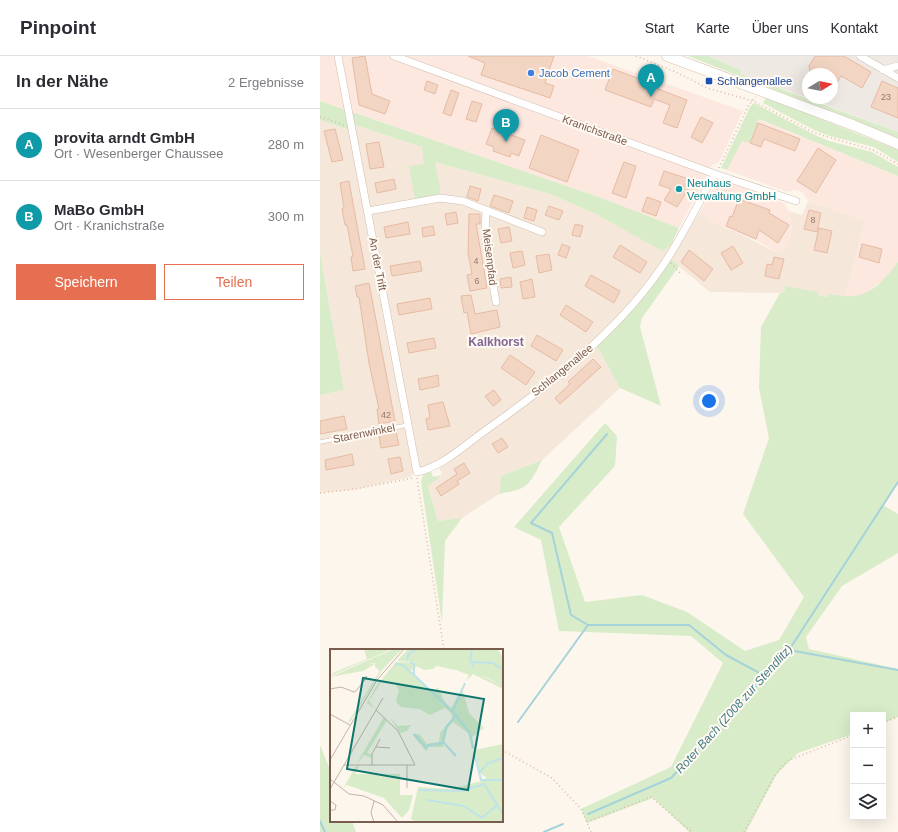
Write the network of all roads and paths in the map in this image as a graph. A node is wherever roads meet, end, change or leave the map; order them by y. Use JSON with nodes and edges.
{"nodes":[{"id":1,"x":338,"y":56,"type":"edge"},
{"id":2,"x":394,"y":56,"type":"edge"},
{"id":3,"x":636,"y":56,"type":"edge"},
{"id":4,"x":666,"y":56,"type":"edge"},
{"id":5,"x":860,"y":56,"type":"edge"},
{"id":6,"x":898,"y":66,"type":"edge"},
{"id":7,"x":883,"y":70,"type":"junction"},
{"id":8,"x":898,"y":78,"type":"edge"},
{"id":9,"x":761,"y":91,"type":"junction"},
{"id":10,"x":753,"y":101,"type":"junction"},
{"id":11,"x":320,"y":117,"type":"edge"},
{"id":12,"x":352,"y":126,"type":"junction"},
{"id":13,"x":898,"y":144,"type":"edge"},
{"id":14,"x":898,"y":164,"type":"edge"},
{"id":15,"x":715,"y":174,"type":"junction"},
{"id":16,"x":796,"y":201,"type":"dead end"},
{"id":17,"x":368,"y":211,"type":"junction"},
{"id":18,"x":486,"y":211,"type":"junction"},
{"id":19,"x":542,"y":232,"type":"dead end"},
{"id":20,"x":676,"y":268,"type":"dead end"},
{"id":21,"x":680,"y":273,"type":"dead end"},
{"id":22,"x":496,"y":302,"type":"dead end"},
{"id":23,"x":408,"y":425,"type":"junction"},
{"id":24,"x":320,"y":442,"type":"edge"},
{"id":25,"x":417,"y":475,"type":"junction"},
{"id":26,"x":320,"y":493,"type":"edge"},
{"id":27,"x":444,"y":649,"type":"edge"},
{"id":28,"x":898,"y":717,"type":"edge"},
{"id":29,"x":886,"y":722,"type":"edge"},
{"id":30,"x":850,"y":736,"type":"edge"},
{"id":31,"x":503,"y":751,"type":"edge"},
{"id":32,"x":587,"y":822,"type":"junction"},
{"id":33,"x":591,"y":832,"type":"edge"},
{"id":34,"x":692,"y":832,"type":"edge"},
{"id":35,"x":744,"y":832,"type":"edge"}],
"edges":[{"from":1,"to":12,"type":"street","name":"An der Trift"},
{"from":2,"to":15,"type":"street","name":"Kranichstraße"},
{"from":3,"to":10,"type":"path"},
{"from":4,"to":9,"type":"main road"},
{"from":5,"to":7,"type":"street"},
{"from":6,"to":7,"type":"street"},
{"from":7,"to":8,"type":"street"},
{"from":9,"to":10,"type":"path"},
{"from":9,"to":13,"type":"main road"},
{"from":10,"to":14,"type":"path"},
{"from":10,"to":15,"type":"path"},
{"from":11,"to":12,"type":"path"},
{"from":12,"to":17,"type":"street","name":"An der Trift"},
{"from":15,"to":16,"type":"street","name":"Kranichstraße"},
{"from":15,"to":25,"type":"street","name":"Schlangenallee"},
{"from":17,"to":18,"type":"street"},
{"from":17,"to":23,"type":"street","name":"An der Trift"},
{"from":18,"to":19,"type":"street"},
{"from":18,"to":22,"type":"street","name":"Meisenpfad"},
{"from":20,"to":21,"type":"path"},
{"from":23,"to":24,"type":"lane","name":"Starenwinkel"},
{"from":23,"to":25,"type":"street","name":"An der Trift"},
{"from":25,"to":26,"type":"path"},
{"from":25,"to":27,"type":"path"},
{"from":28,"to":29,"type":"path"},
{"from":30,"to":35,"type":"path"},
{"from":31,"to":32,"type":"path"},
{"from":32,"to":33,"type":"path"},
{"from":32,"to":34,"type":"path"}]}
